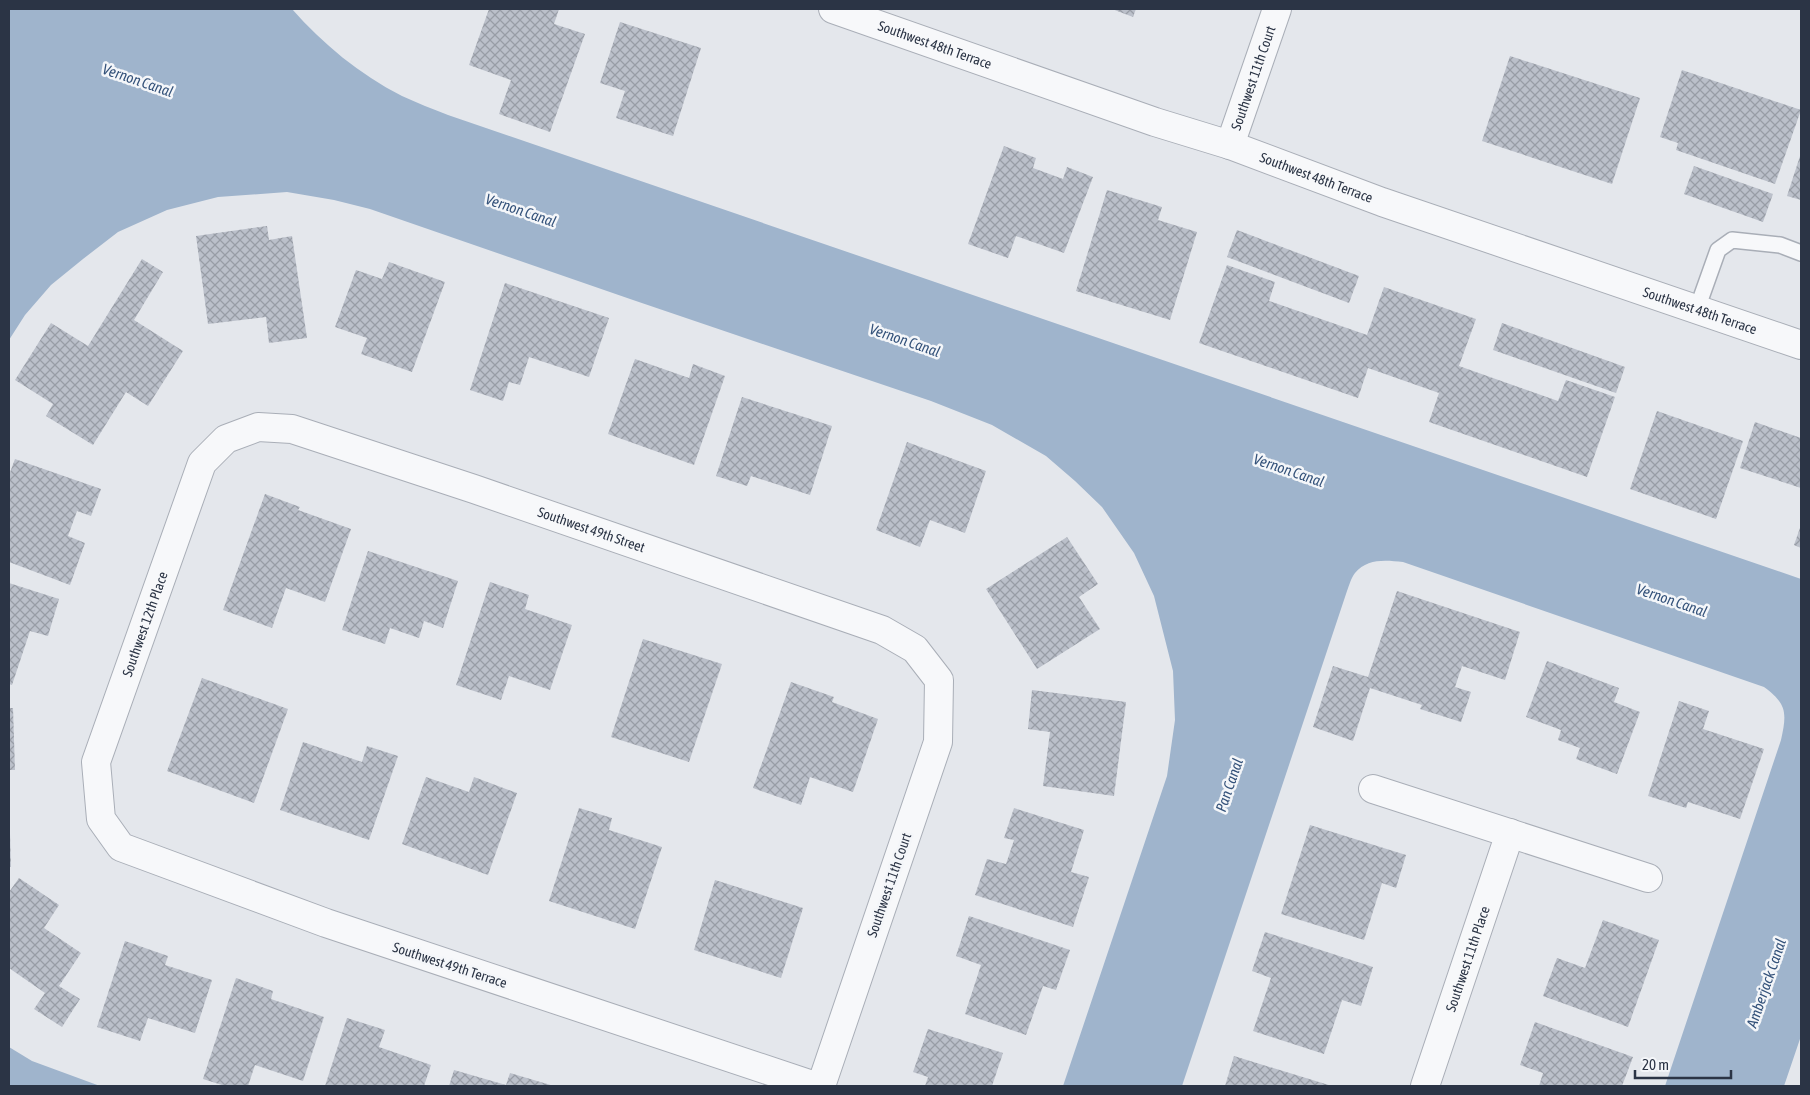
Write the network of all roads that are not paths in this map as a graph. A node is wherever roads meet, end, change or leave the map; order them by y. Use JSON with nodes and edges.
{"nodes":[{"id":1,"x":834,"y":9,"type":"edge"},
{"id":2,"x":1277,"y":9,"type":"edge"},
{"id":3,"x":1230,"y":145,"type":"junction"},
{"id":4,"x":1801,"y":253,"type":"edge"},
{"id":5,"x":1698,"y":309,"type":"junction"},
{"id":6,"x":1801,"y":345,"type":"edge"},
{"id":7,"x":226,"y":439,"type":"joint"},
{"id":8,"x":939,"y":680,"type":"joint"},
{"id":9,"x":1373,"y":789,"type":"dead end"},
{"id":10,"x":100,"y":819,"type":"joint"},
{"id":11,"x":1510,"y":833,"type":"junction"},
{"id":12,"x":1648,"y":878,"type":"dead end"},
{"id":13,"x":815,"y":1086,"type":"edge"},
{"id":14,"x":820,"y":1086,"type":"edge"},
{"id":15,"x":1425,"y":1086,"type":"edge"}],
"edges":[{"from":1,"to":3,"type":"street","name":"Southwest 48th Terrace"},
{"from":2,"to":3,"type":"street","name":"Southwest 11th Court"},
{"from":3,"to":5,"type":"street","name":"Southwest 48th Terrace"},
{"from":4,"to":5,"type":"lane"},
{"from":5,"to":6,"type":"street","name":"Southwest 48th Terrace"},
{"from":7,"to":8,"type":"street","name":"Southwest 49th Street"},
{"from":7,"to":10,"type":"street","name":"Southwest 12th Place"},
{"from":8,"to":14,"type":"street","name":"Southwest 11th Court"},
{"from":9,"to":11,"type":"street"},
{"from":10,"to":13,"type":"street","name":"Southwest 49th Terrace"},
{"from":11,"to":12,"type":"street"},
{"from":11,"to":15,"type":"street","name":"Southwest 11th Place"}]}
